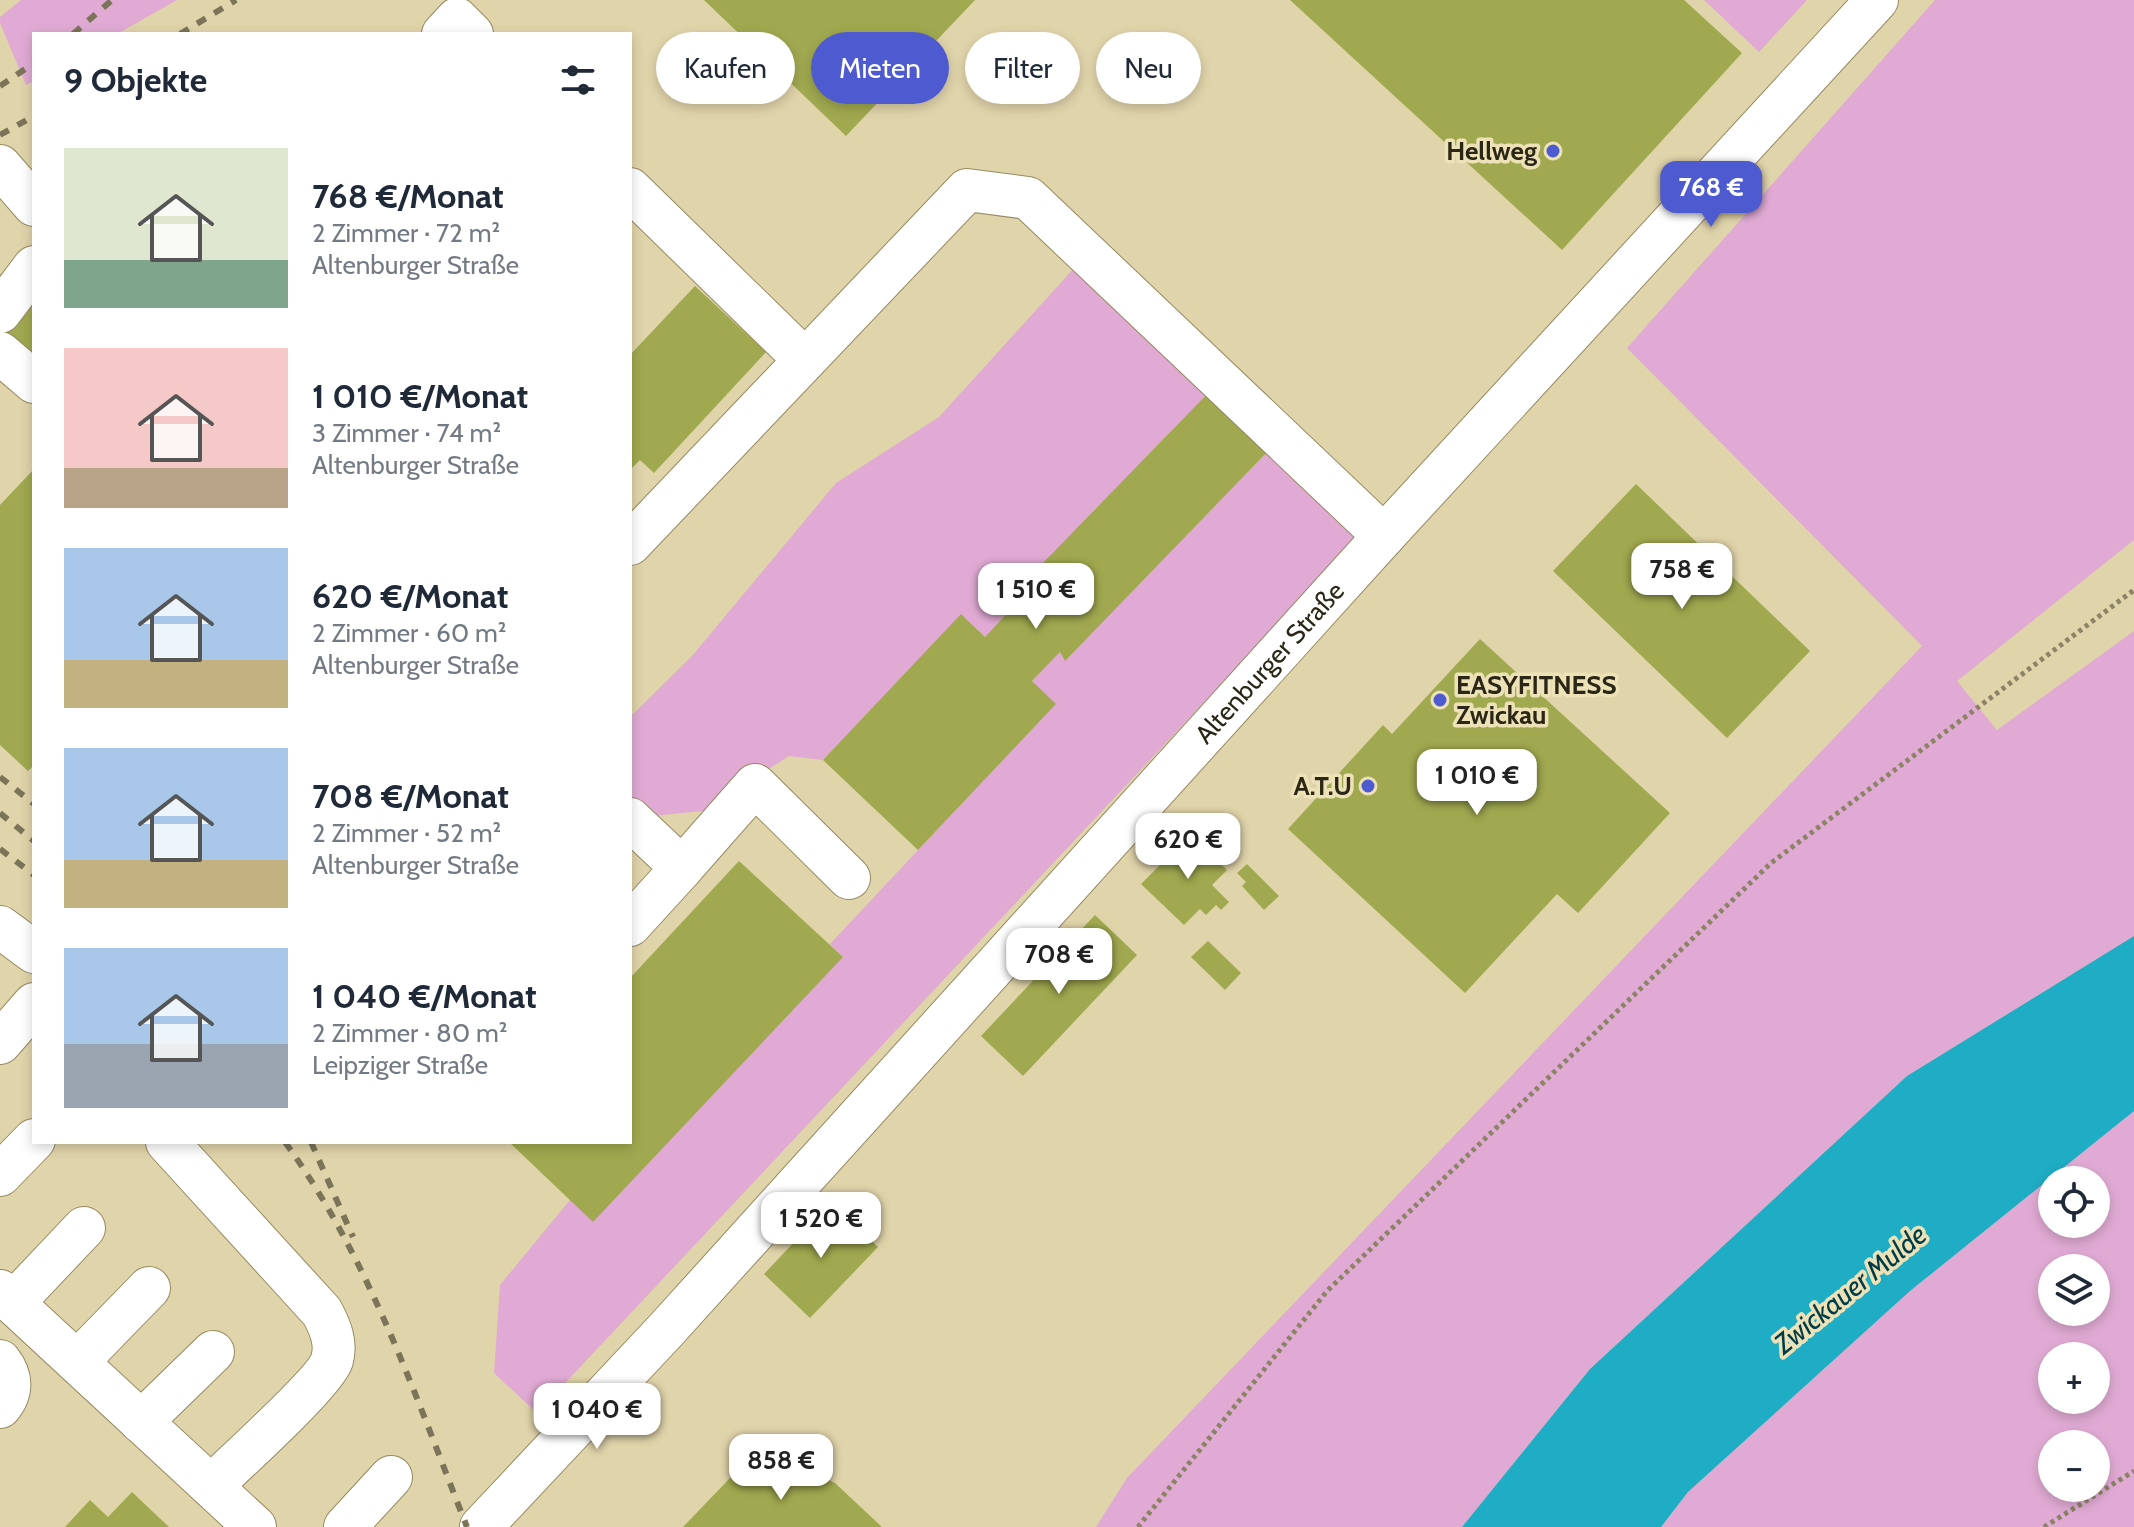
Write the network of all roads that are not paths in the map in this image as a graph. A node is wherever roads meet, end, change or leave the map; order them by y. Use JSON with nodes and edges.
{"nodes":[{"id":1,"x":1877,"y":0,"type":"edge"},
{"id":2,"x":445,"y":32,"type":"edge"},
{"id":3,"x":470,"y":32,"type":"edge"},
{"id":4,"x":0,"y":166,"type":"edge"},
{"id":5,"x":32,"y":203,"type":"edge"},
{"id":6,"x":638,"y":214,"type":"edge"},
{"id":7,"x":32,"y":270,"type":"edge"},
{"id":8,"x":0,"y":312,"type":"edge"},
{"id":9,"x":0,"y":353,"type":"edge"},
{"id":10,"x":805,"y":360,"type":"junction"},
{"id":11,"x":32,"y":380,"type":"edge"},
{"id":12,"x":1384,"y":536,"type":"junction"},
{"id":13,"x":632,"y":542,"type":"edge"},
{"id":14,"x":632,"y":821,"type":"edge"},
{"id":15,"x":682,"y":868,"type":"junction"},
{"id":16,"x":849,"y":878,"type":"dead end"},
{"id":17,"x":632,"y":923,"type":"edge"},
{"id":18,"x":0,"y":927,"type":"edge"},
{"id":19,"x":32,"y":951,"type":"edge"},
{"id":20,"x":32,"y":1006,"type":"edge"},
{"id":21,"x":0,"y":1043,"type":"edge"},
{"id":22,"x":32,"y":1142,"type":"edge"},
{"id":23,"x":169,"y":1144,"type":"edge"},
{"id":24,"x":0,"y":1175,"type":"edge"},
{"id":25,"x":84,"y":1228,"type":"dead end"},
{"id":26,"x":149,"y":1288,"type":"dead end"},
{"id":27,"x":7,"y":1297,"type":"edge"},
{"id":28,"x":213,"y":1352,"type":"dead end"},
{"id":29,"x":0,"y":1361,"type":"edge"},
{"id":30,"x":77,"y":1362,"type":"junction"},
{"id":31,"x":0,"y":1407,"type":"edge"},
{"id":32,"x":141,"y":1422,"type":"junction"},
{"id":33,"x":391,"y":1477,"type":"dead end"},
{"id":34,"x":211,"y":1486,"type":"junction"},
{"id":35,"x":255,"y":1527,"type":"edge"},
{"id":36,"x":345,"y":1527,"type":"edge"},
{"id":37,"x":481,"y":1527,"type":"edge"}],
"edges":[{"from":1,"to":12,"type":"street","name":"Altenburger Straße"},
{"from":2,"to":3,"type":"street"},
{"from":4,"to":5,"type":"street"},
{"from":6,"to":10,"type":"street"},
{"from":7,"to":8,"type":"street"},
{"from":9,"to":11,"type":"street"},
{"from":10,"to":12,"type":"street"},
{"from":10,"to":13,"type":"street"},
{"from":12,"to":37,"type":"street","name":"Altenburger Straße"},
{"from":14,"to":15,"type":"street"},
{"from":15,"to":16,"type":"street"},
{"from":15,"to":17,"type":"street"},
{"from":18,"to":19,"type":"street"},
{"from":20,"to":21,"type":"street"},
{"from":22,"to":24,"type":"street"},
{"from":23,"to":34,"type":"street"},
{"from":25,"to":27,"type":"street"},
{"from":26,"to":30,"type":"street"},
{"from":27,"to":30,"type":"street"},
{"from":28,"to":32,"type":"street"},
{"from":29,"to":31,"type":"street"},
{"from":30,"to":32,"type":"street"},
{"from":32,"to":34,"type":"street"},
{"from":33,"to":36,"type":"street"},
{"from":34,"to":35,"type":"street"}]}
